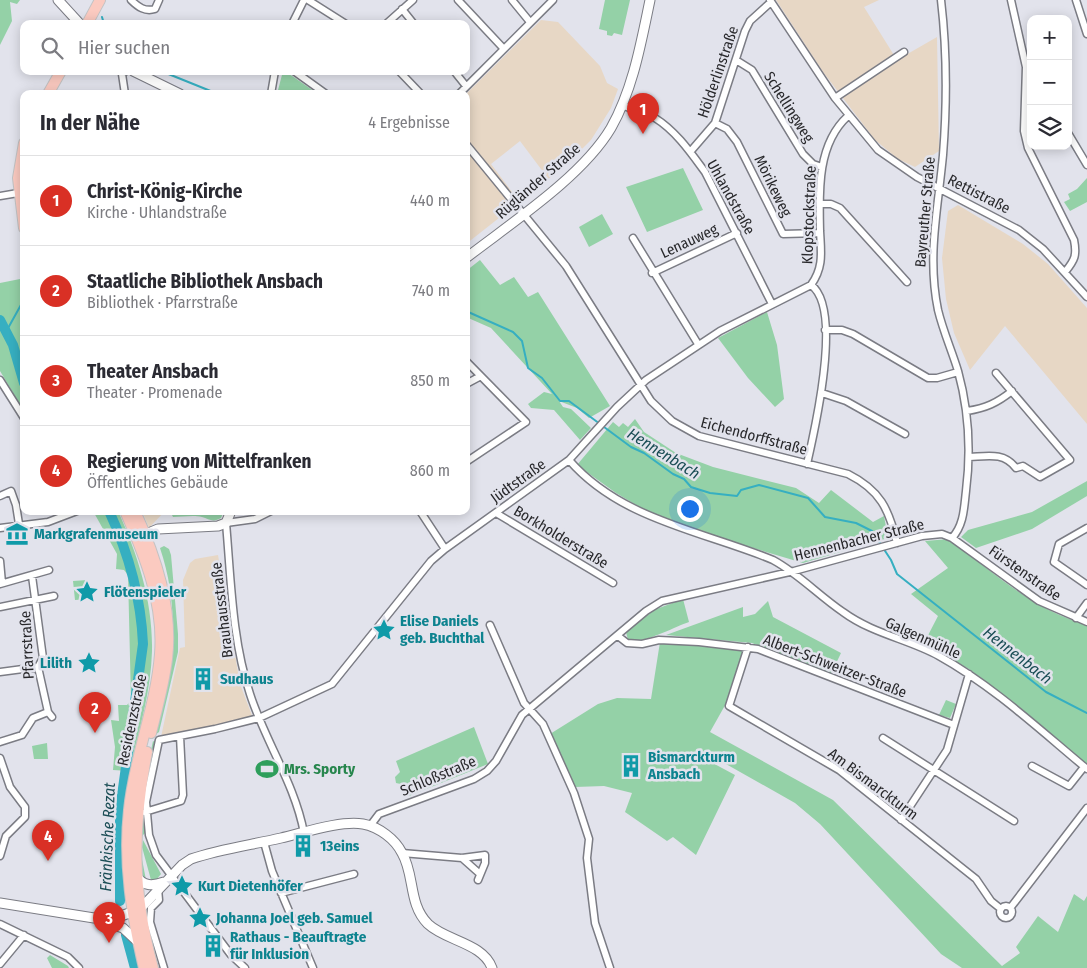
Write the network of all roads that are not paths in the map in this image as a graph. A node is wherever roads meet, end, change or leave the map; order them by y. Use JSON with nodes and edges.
{"nodes":[{"id":1,"x":58,"y":0,"type":"edge"},
{"id":2,"x":100,"y":0,"type":"edge"},
{"id":3,"x":131,"y":0,"type":"edge"},
{"id":4,"x":159,"y":0,"type":"edge"},
{"id":5,"x":304,"y":0,"type":"edge"},
{"id":6,"x":308,"y":0,"type":"edge"},
{"id":7,"x":413,"y":0,"type":"edge"},
{"id":8,"x":458,"y":0,"type":"edge"},
{"id":9,"x":512,"y":0,"type":"edge"},
{"id":10,"x":552,"y":0,"type":"edge"},
{"id":11,"x":650,"y":0,"type":"edge"},
{"id":12,"x":940,"y":0,"type":"edge"},
{"id":13,"x":1011,"y":0,"type":"edge"},
{"id":14,"x":1076,"y":0,"type":"edge"},
{"id":15,"x":770,"y":1,"type":"edge"},
{"id":16,"x":402,"y":9,"type":"junction"},
{"id":17,"x":76,"y":20,"type":"edge"},
{"id":18,"x":89,"y":20,"type":"edge"},
{"id":19,"x":294,"y":20,"type":"edge"},
{"id":20,"x":340,"y":20,"type":"edge"},
{"id":21,"x":390,"y":20,"type":"edge"},
{"id":22,"x":411,"y":20,"type":"edge"},
{"id":23,"x":530,"y":22,"type":"junction"},
{"id":24,"x":1087,"y":34,"type":"edge"},
{"id":25,"x":504,"y":49,"type":"junction"},
{"id":26,"x":904,"y":52,"type":"dead end"},
{"id":27,"x":736,"y":60,"type":"junction"},
{"id":28,"x":1026,"y":67,"type":"joint"},
{"id":29,"x":58,"y":75,"type":"edge"},
{"id":30,"x":122,"y":75,"type":"edge"},
{"id":31,"x":142,"y":75,"type":"edge"},
{"id":32,"x":274,"y":75,"type":"edge"},
{"id":33,"x":300,"y":75,"type":"edge"},
{"id":34,"x":403,"y":75,"type":"edge"},
{"id":35,"x":457,"y":75,"type":"edge"},
{"id":36,"x":466,"y":86,"type":"junction"},
{"id":37,"x":50,"y":90,"type":"edge"},
{"id":38,"x":124,"y":90,"type":"edge"},
{"id":39,"x":172,"y":90,"type":"edge"},
{"id":40,"x":272,"y":90,"type":"edge"},
{"id":41,"x":320,"y":90,"type":"edge"},
{"id":42,"x":417,"y":90,"type":"edge"},
{"id":43,"x":462,"y":90,"type":"edge"},
{"id":44,"x":835,"y":98,"type":"junction"},
{"id":45,"x":622,"y":105,"type":"junction"},
{"id":46,"x":848,"y":116,"type":"junction"},
{"id":47,"x":715,"y":123,"type":"junction"},
{"id":48,"x":1072,"y":141,"type":"edge"},
{"id":49,"x":470,"y":149,"type":"edge"},
{"id":50,"x":690,"y":152,"type":"junction"},
{"id":51,"x":20,"y":162,"type":"edge"},
{"id":52,"x":1087,"y":165,"type":"edge"},
{"id":53,"x":822,"y":167,"type":"junction"},
{"id":54,"x":20,"y":180,"type":"edge"},
{"id":55,"x":940,"y":188,"type":"junction"},
{"id":56,"x":20,"y":193,"type":"edge"},
{"id":57,"x":0,"y":196,"type":"edge"},
{"id":58,"x":820,"y":204,"type":"junction"},
{"id":59,"x":524,"y":213,"type":"junction"},
{"id":60,"x":737,"y":233,"type":"junction"},
{"id":61,"x":820,"y":233,"type":"junction"},
{"id":62,"x":633,"y":238,"type":"dead end"},
{"id":63,"x":470,"y":255,"type":"edge"},
{"id":64,"x":1065,"y":272,"type":"junction"},
{"id":65,"x":652,"y":273,"type":"junction"},
{"id":66,"x":906,"y":282,"type":"dead end"},
{"id":67,"x":811,"y":285,"type":"junction"},
{"id":68,"x":1087,"y":297,"type":"edge"},
{"id":69,"x":772,"y":304,"type":"junction"},
{"id":70,"x":825,"y":330,"type":"junction"},
{"id":71,"x":698,"y":344,"type":"junction"},
{"id":72,"x":470,"y":366,"type":"edge"},
{"id":73,"x":958,"y":372,"type":"junction"},
{"id":74,"x":996,"y":373,"type":"dead end"},
{"id":75,"x":479,"y":377,"type":"junction"},
{"id":76,"x":0,"y":380,"type":"edge"},
{"id":77,"x":470,"y":382,"type":"edge"},
{"id":78,"x":640,"y":386,"type":"junction"},
{"id":79,"x":1012,"y":391,"type":"junction"},
{"id":80,"x":822,"y":393,"type":"junction"},
{"id":81,"x":967,"y":411,"type":"junction"},
{"id":82,"x":20,"y":412,"type":"edge"},
{"id":83,"x":906,"y":434,"type":"dead end"},
{"id":84,"x":970,"y":457,"type":"junction"},
{"id":85,"x":470,"y":459,"type":"edge"},
{"id":86,"x":569,"y":460,"type":"junction"},
{"id":87,"x":807,"y":464,"type":"junction"},
{"id":88,"x":0,"y":496,"type":"edge"},
{"id":89,"x":496,"y":513,"type":"junction"},
{"id":90,"x":67,"y":515,"type":"edge"},
{"id":91,"x":128,"y":515,"type":"edge"},
{"id":92,"x":136,"y":515,"type":"edge"},
{"id":93,"x":229,"y":515,"type":"edge"},
{"id":94,"x":263,"y":515,"type":"edge"},
{"id":95,"x":423,"y":515,"type":"edge"},
{"id":96,"x":226,"y":523,"type":"junction"},
{"id":97,"x":19,"y":524,"type":"junction"},
{"id":98,"x":0,"y":528,"type":"edge"},
{"id":99,"x":1087,"y":528,"type":"edge"},
{"id":100,"x":141,"y":536,"type":"junction"},
{"id":101,"x":952,"y":538,"type":"junction"},
{"id":102,"x":896,"y":543,"type":"junction"},
{"id":103,"x":445,"y":549,"type":"junction"},
{"id":104,"x":773,"y":560,"type":"junction"},
{"id":105,"x":0,"y":561,"type":"edge"},
{"id":106,"x":49,"y":570,"type":"dead end"},
{"id":107,"x":794,"y":571,"type":"junction"},
{"id":108,"x":32,"y":576,"type":"junction"},
{"id":109,"x":770,"y":577,"type":"junction"},
{"id":110,"x":1,"y":582,"type":"edge"},
{"id":111,"x":613,"y":583,"type":"dead end"},
{"id":112,"x":1087,"y":584,"type":"edge"},
{"id":113,"x":54,"y":596,"type":"dead end"},
{"id":114,"x":37,"y":599,"type":"junction"},
{"id":115,"x":1087,"y":604,"type":"edge"},
{"id":116,"x":0,"y":607,"type":"edge"},
{"id":117,"x":1076,"y":618,"type":"junction"},
{"id":118,"x":1087,"y":622,"type":"edge"},
{"id":119,"x":490,"y":625,"type":"dead end"},
{"id":120,"x":618,"y":636,"type":"junction"},
{"id":121,"x":748,"y":647,"type":"junction"},
{"id":122,"x":38,"y":667,"type":"junction"},
{"id":123,"x":0,"y":672,"type":"edge"},
{"id":124,"x":969,"y":674,"type":"junction"},
{"id":125,"x":529,"y":709,"type":"junction"},
{"id":126,"x":259,"y":718,"type":"junction"},
{"id":127,"x":954,"y":726,"type":"junction"},
{"id":128,"x":180,"y":736,"type":"junction"},
{"id":129,"x":883,"y":738,"type":"dead end"},
{"id":130,"x":0,"y":742,"type":"edge"},
{"id":131,"x":0,"y":758,"type":"edge"},
{"id":132,"x":1032,"y":766,"type":"dead end"},
{"id":133,"x":1086,"y":768,"type":"edge"},
{"id":134,"x":934,"y":771,"type":"junction"},
{"id":135,"x":1087,"y":808,"type":"edge"},
{"id":136,"x":145,"y":812,"type":"junction"},
{"id":137,"x":900,"y":820,"type":"junction"},
{"id":138,"x":1014,"y":821,"type":"dead end"},
{"id":139,"x":370,"y":826,"type":"junction"},
{"id":140,"x":304,"y":833,"type":"junction"},
{"id":141,"x":1,"y":842,"type":"edge"},
{"id":142,"x":264,"y":842,"type":"junction"},
{"id":143,"x":402,"y":853,"type":"junction"},
{"id":144,"x":0,"y":856,"type":"edge"},
{"id":145,"x":462,"y":858,"type":"junction"},
{"id":146,"x":354,"y":874,"type":"dead end"},
{"id":147,"x":136,"y":875,"type":"junction"},
{"id":148,"x":169,"y":878,"type":"junction"},
{"id":149,"x":158,"y":889,"type":"junction"},
{"id":150,"x":281,"y":893,"type":"junction"},
{"id":151,"x":0,"y":903,"type":"edge"},
{"id":152,"x":1010,"y":907,"type":"junction"},
{"id":153,"x":1001,"y":909,"type":"junction"},
{"id":154,"x":136,"y":911,"type":"junction"},
{"id":155,"x":94,"y":918,"type":"junction"},
{"id":156,"x":0,"y":924,"type":"edge"},
{"id":157,"x":24,"y":935,"type":"junction"},
{"id":158,"x":138,"y":942,"type":"junction"},
{"id":159,"x":0,"y":964,"type":"edge"},
{"id":160,"x":79,"y":968,"type":"edge"},
{"id":161,"x":144,"y":968,"type":"edge"},
{"id":162,"x":153,"y":968,"type":"edge"},
{"id":163,"x":164,"y":968,"type":"edge"},
{"id":164,"x":245,"y":968,"type":"edge"},
{"id":165,"x":313,"y":968,"type":"edge"},
{"id":166,"x":492,"y":968,"type":"edge"},
{"id":167,"x":610,"y":968,"type":"edge"}],
"edges":[{"from":1,"to":17,"type":"street"},
{"from":2,"to":18,"type":"main road"},
{"from":3,"to":4,"type":"street"},
{"from":5,"to":19,"type":"street"},
{"from":6,"to":20,"type":"street"},
{"from":7,"to":16,"type":"street"},
{"from":8,"to":25,"type":"street"},
{"from":9,"to":23,"type":"street"},
{"from":10,"to":23,"type":"street"},
{"from":11,"to":45,"type":"street","name":"Rügländer Straße"},
{"from":12,"to":55,"type":"street","name":"Bayreuther Straße"},
{"from":13,"to":28,"type":"street"},
{"from":14,"to":24,"type":"street"},
{"from":15,"to":27,"type":"street","name":"Hölderlinstraße"},
{"from":15,"to":44,"type":"street","name":"Rettistraße"},
{"from":16,"to":21,"type":"street"},
{"from":16,"to":22,"type":"street"},
{"from":23,"to":25,"type":"street"},
{"from":25,"to":36,"type":"street"},
{"from":26,"to":44,"type":"street"},
{"from":27,"to":47,"type":"street","name":"Hölderlinstraße"},
{"from":27,"to":53,"type":"street","name":"Schellingweg"},
{"from":28,"to":64,"type":"street"},
{"from":29,"to":37,"type":"main road"},
{"from":30,"to":38,"type":"street"},
{"from":31,"to":39,"type":"street"},
{"from":32,"to":40,"type":"street"},
{"from":33,"to":41,"type":"street"},
{"from":34,"to":42,"type":"street"},
{"from":35,"to":36,"type":"street"},
{"from":36,"to":43,"type":"street"},
{"from":44,"to":46,"type":"street","name":"Rettistraße"},
{"from":45,"to":50,"type":"street","name":"Uhlandstraße"},
{"from":45,"to":59,"type":"street","name":"Rügländer Straße"},
{"from":46,"to":53,"type":"street","name":"Klopstockstraße"},
{"from":46,"to":55,"type":"street","name":"Rettistraße"},
{"from":47,"to":50,"type":"street","name":"Hölderlinstraße"},
{"from":47,"to":61,"type":"street","name":"Mörikeweg"},
{"from":48,"to":52,"type":"street"},
{"from":49,"to":59,"type":"street","name":"Eichendorffstraße"},
{"from":50,"to":60,"type":"street","name":"Uhlandstraße"},
{"from":51,"to":54,"type":"main road"},
{"from":53,"to":58,"type":"street","name":"Klopstockstraße"},
{"from":55,"to":64,"type":"street","name":"Rettistraße"},
{"from":55,"to":73,"type":"street","name":"Bayreuther Straße"},
{"from":56,"to":57,"type":"street"},
{"from":58,"to":61,"type":"street","name":"Klopstockstraße"},
{"from":58,"to":66,"type":"street"},
{"from":59,"to":63,"type":"street","name":"Rügländer Straße"},
{"from":59,"to":78,"type":"street","name":"Eichendorffstraße"},
{"from":60,"to":65,"type":"street","name":"Lenauweg"},
{"from":60,"to":69,"type":"street","name":"Uhlandstraße"},
{"from":61,"to":67,"type":"street","name":"Klopstockstraße"},
{"from":62,"to":65,"type":"street","name":"Lenauweg"},
{"from":64,"to":68,"type":"street","name":"Rettistraße"},
{"from":65,"to":71,"type":"street","name":"Lenauweg"},
{"from":67,"to":69,"type":"street","name":"Jüdtstraße"},
{"from":67,"to":70,"type":"street","name":"Klopstockstraße"},
{"from":69,"to":71,"type":"street","name":"Jüdtstraße"},
{"from":70,"to":73,"type":"street"},
{"from":70,"to":80,"type":"street","name":"Klopstockstraße"},
{"from":71,"to":78,"type":"street","name":"Jüdtstraße"},
{"from":72,"to":75,"type":"street"},
{"from":73,"to":81,"type":"street","name":"Bayreuther Straße"},
{"from":74,"to":79,"type":"street"},
{"from":75,"to":77,"type":"street"},
{"from":75,"to":85,"type":"street"},
{"from":76,"to":82,"type":"street"},
{"from":78,"to":86,"type":"street","name":"Jüdtstraße"},
{"from":78,"to":87,"type":"street","name":"Eichendorffstraße"},
{"from":79,"to":81,"type":"street"},
{"from":79,"to":84,"type":"street"},
{"from":80,"to":83,"type":"street"},
{"from":80,"to":87,"type":"street","name":"Klopstockstraße"},
{"from":81,"to":84,"type":"street","name":"Bayreuther Straße"},
{"from":84,"to":101,"type":"street","name":"Bayreuther Straße"},
{"from":86,"to":89,"type":"street","name":"Jüdtstraße"},
{"from":86,"to":104,"type":"street","name":"Hennenbacher Straße"},
{"from":87,"to":102,"type":"street","name":"Eichendorffstraße"},
{"from":88,"to":97,"type":"street"},
{"from":89,"to":103,"type":"street","name":"Jüdtstraße"},
{"from":89,"to":111,"type":"street","name":"Borkholderstraße"},
{"from":90,"to":97,"type":"street"},
{"from":91,"to":100,"type":"main road","name":"Residenzstraße"},
{"from":92,"to":100,"type":"main road","name":"Residenzstraße"},
{"from":93,"to":96,"type":"street","name":"Brauhausstraße"},
{"from":94,"to":96,"type":"street"},
{"from":95,"to":103,"type":"street"},
{"from":96,"to":100,"type":"street"},
{"from":96,"to":126,"type":"street","name":"Brauhausstraße"},
{"from":97,"to":98,"type":"street"},
{"from":99,"to":112,"type":"street"},
{"from":100,"to":147,"type":"main road","name":"Residenzstraße"},
{"from":100,"to":154,"type":"main road","name":"Residenzstraße"},
{"from":101,"to":102,"type":"street","name":"Hennenbacher Straße"},
{"from":101,"to":117,"type":"street","name":"Fürstenstraße"},
{"from":102,"to":107,"type":"street","name":"Hennenbacher Straße"},
{"from":103,"to":126,"type":"street","name":"Jüdtstraße"},
{"from":104,"to":107,"type":"street","name":"Hennenbacher Straße"},
{"from":104,"to":109,"type":"street","name":"Hennenbacher Straße"},
{"from":105,"to":110,"type":"street"},
{"from":106,"to":108,"type":"street"},
{"from":107,"to":109,"type":"street","name":"Schloßstraße"},
{"from":107,"to":124,"type":"street","name":"Galgenmühle"},
{"from":108,"to":110,"type":"street"},
{"from":108,"to":114,"type":"street","name":"Pfarrstraße"},
{"from":109,"to":120,"type":"street","name":"Schloßstraße"},
{"from":113,"to":114,"type":"street","name":"Pfarrstraße"},
{"from":114,"to":116,"type":"street","name":"Pfarrstraße"},
{"from":114,"to":122,"type":"street","name":"Pfarrstraße"},
{"from":115,"to":117,"type":"street"},
{"from":117,"to":118,"type":"street","name":"Fürstenstraße"},
{"from":119,"to":125,"type":"street"},
{"from":120,"to":121,"type":"street","name":"Albert-Schweitzer-Straße"},
{"from":120,"to":125,"type":"street","name":"Schloßstraße"},
{"from":121,"to":127,"type":"street","name":"Albert-Schweitzer-Straße"},
{"from":121,"to":137,"type":"street","name":"Am Bismarckturm"},
{"from":122,"to":123,"type":"street"},
{"from":122,"to":130,"type":"street","name":"Pfarrstraße"},
{"from":124,"to":127,"type":"street"},
{"from":124,"to":133,"type":"street","name":"Galgenmühle"},
{"from":125,"to":139,"type":"street","name":"Schloßstraße"},
{"from":125,"to":167,"type":"street"},
{"from":126,"to":128,"type":"street","name":"Jüdtstraße"},
{"from":126,"to":140,"type":"street","name":"Brauhausstraße"},
{"from":127,"to":134,"type":"street"},
{"from":128,"to":136,"type":"street","name":"Jüdtstraße"},
{"from":128,"to":136,"type":"street"},
{"from":129,"to":134,"type":"street"},
{"from":131,"to":141,"type":"street"},
{"from":132,"to":133,"type":"street"},
{"from":134,"to":137,"type":"street"},
{"from":134,"to":138,"type":"street"},
{"from":135,"to":152,"type":"street"},
{"from":136,"to":148,"type":"street"},
{"from":137,"to":153,"type":"street","name":"Am Bismarckturm"},
{"from":139,"to":140,"type":"street"},
{"from":139,"to":143,"type":"street"},
{"from":140,"to":142,"type":"street"},
{"from":141,"to":144,"type":"street"},
{"from":142,"to":148,"type":"street"},
{"from":142,"to":150,"type":"street"},
{"from":143,"to":145,"type":"street"},
{"from":143,"to":166,"type":"street"},
{"from":145,"to":145,"type":"street"},
{"from":146,"to":150,"type":"street"},
{"from":147,"to":148,"type":"street"},
{"from":147,"to":154,"type":"main road","name":"Residenzstraße"},
{"from":148,"to":149,"type":"street"},
{"from":148,"to":164,"type":"street"},
{"from":149,"to":154,"type":"street"},
{"from":149,"to":163,"type":"street"},
{"from":150,"to":165,"type":"street"},
{"from":151,"to":155,"type":"street"},
{"from":152,"to":153,"type":"street"},
{"from":152,"to":153,"type":"street"},
{"from":154,"to":155,"type":"street"},
{"from":154,"to":158,"type":"main road","name":"Residenzstraße"},
{"from":154,"to":162,"type":"main road","name":"Residenzstraße"},
{"from":155,"to":158,"type":"street"},
{"from":156,"to":157,"type":"street"},
{"from":157,"to":159,"type":"street"},
{"from":157,"to":160,"type":"street"},
{"from":158,"to":161,"type":"main road","name":"Residenzstraße"}]}
